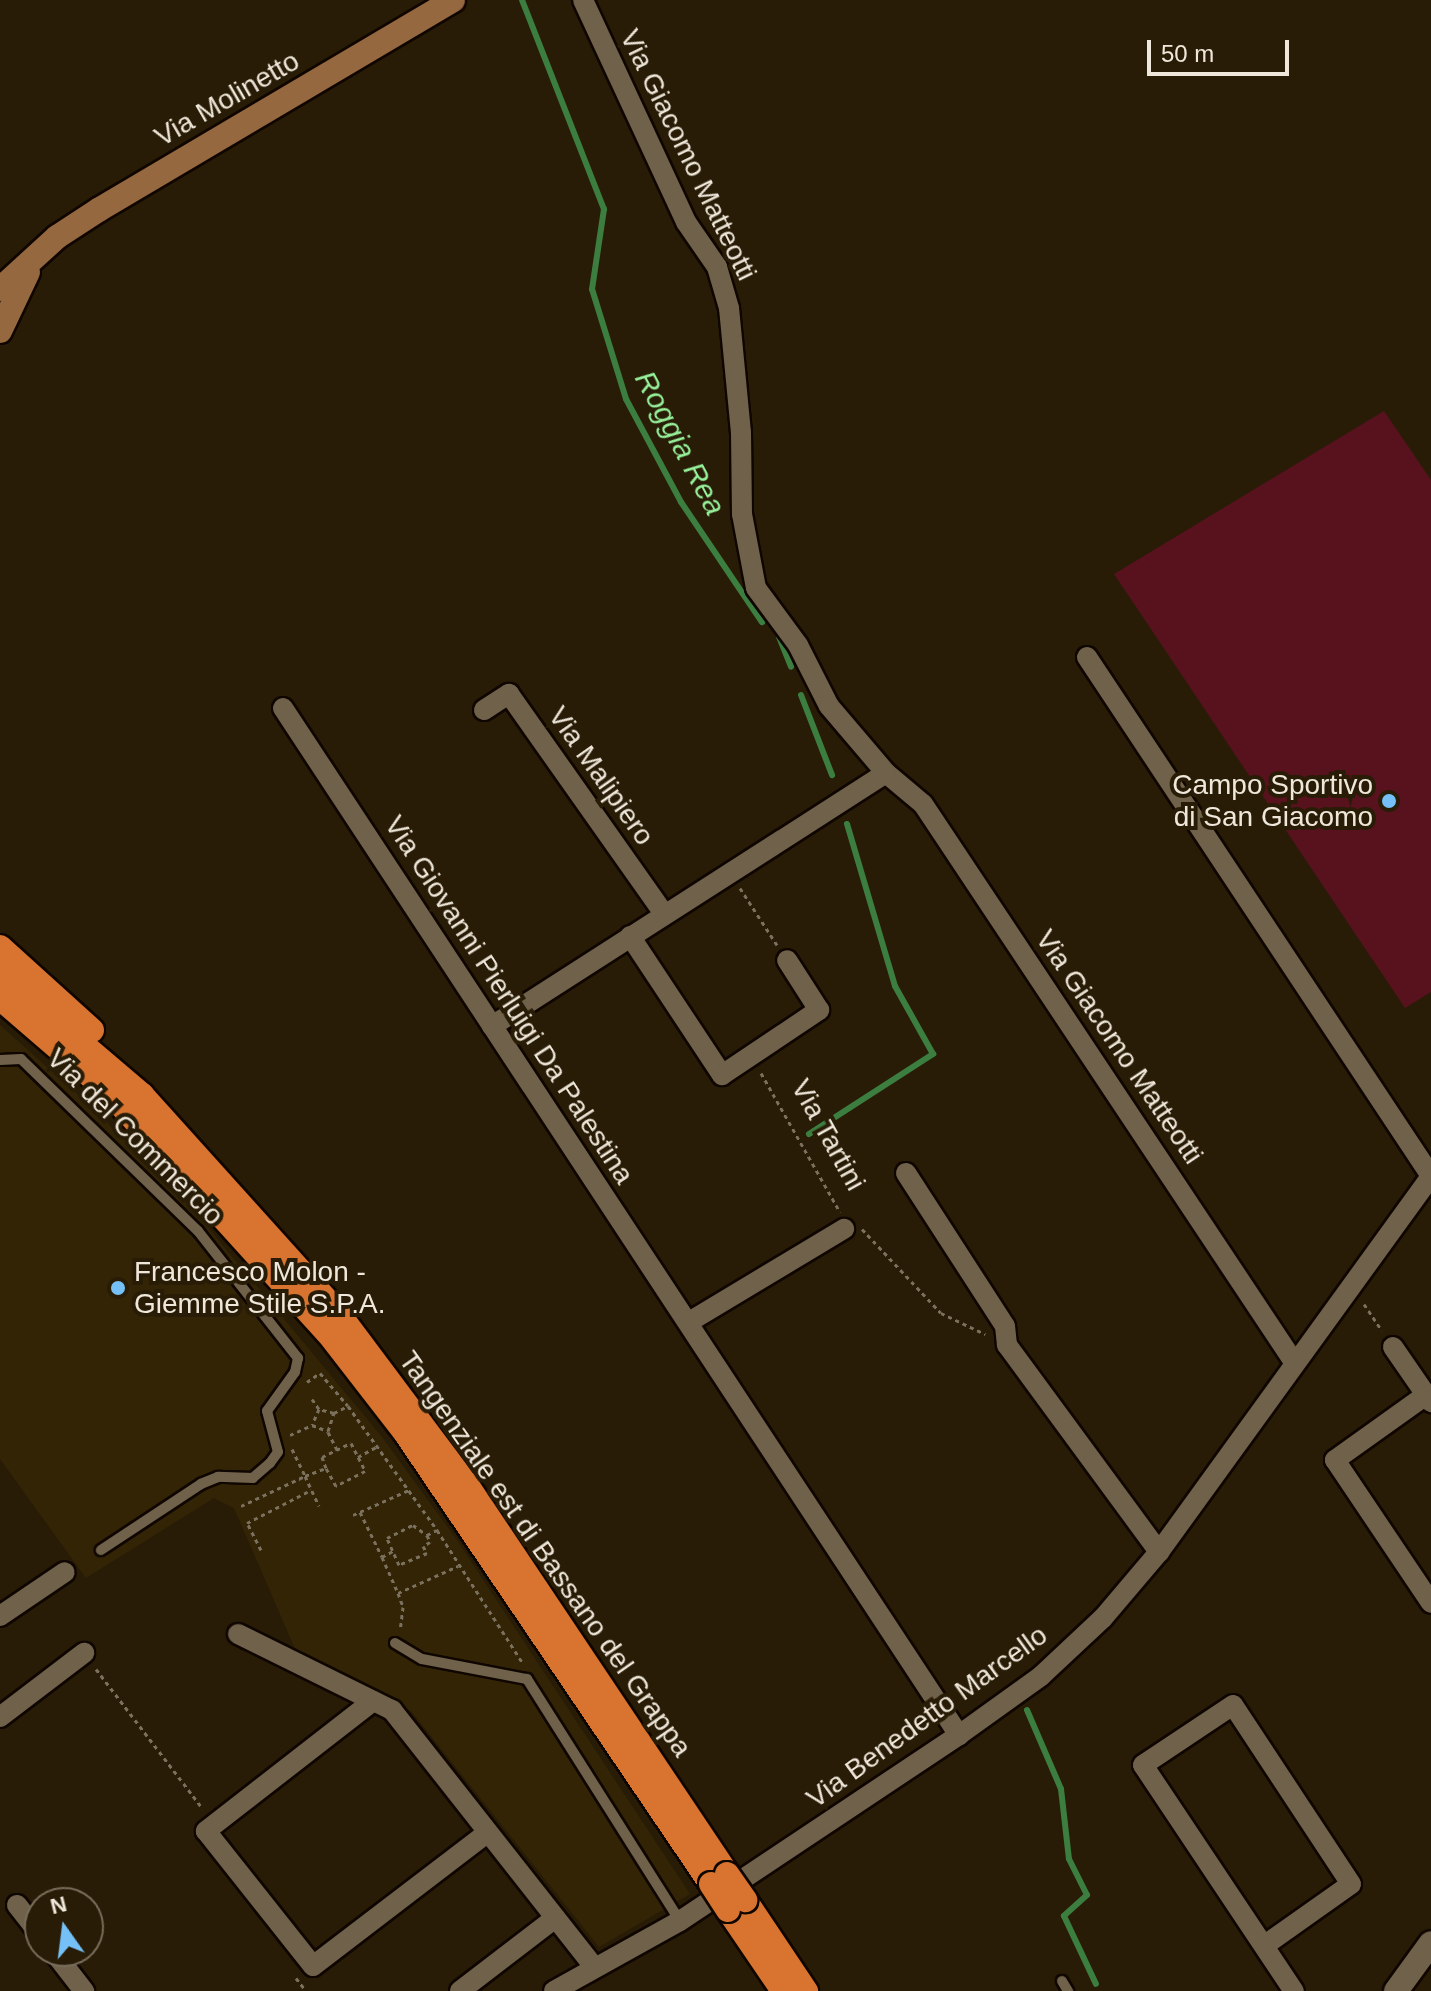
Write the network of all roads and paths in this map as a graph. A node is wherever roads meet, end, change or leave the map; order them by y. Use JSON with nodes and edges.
{"nodes":[{"id":1,"x":453,"y":0,"type":"edge"},
{"id":2,"x":583,"y":0,"type":"edge"},
{"id":3,"x":36,"y":256,"type":"junction"},
{"id":4,"x":0,"y":289,"type":"edge"},
{"id":5,"x":0,"y":331,"type":"edge"},
{"id":6,"x":1087,"y":657,"type":"dead end"},
{"id":7,"x":283,"y":708,"type":"dead end"},
{"id":8,"x":484,"y":710,"type":"dead end"},
{"id":9,"x":886,"y":773,"type":"junction"},
{"id":10,"x":729,"y":871,"type":"junction"},
{"id":11,"x":664,"y":914,"type":"junction"},
{"id":12,"x":630,"y":936,"type":"junction"},
{"id":13,"x":0,"y":947,"type":"edge"},
{"id":14,"x":787,"y":960,"type":"joint"},
{"id":15,"x":0,"y":974,"type":"edge"},
{"id":16,"x":0,"y":998,"type":"edge"},
{"id":17,"x":0,"y":1009,"type":"edge"},
{"id":18,"x":29,"y":1019,"type":"junction"},
{"id":19,"x":492,"y":1026,"type":"junction"},
{"id":20,"x":751,"y":1056,"type":"junction"},
{"id":21,"x":0,"y":1060,"type":"edge"},
{"id":22,"x":142,"y":1095,"type":"junction"},
{"id":23,"x":906,"y":1173,"type":"dead end"},
{"id":24,"x":1431,"y":1176,"type":"edge"},
{"id":25,"x":844,"y":1229,"type":"junction"},
{"id":26,"x":1362,"y":1301,"type":"dead end"},
{"id":27,"x":689,"y":1322,"type":"junction"},
{"id":28,"x":1007,"y":1345,"type":"junction"},
{"id":29,"x":1393,"y":1347,"type":"joint"},
{"id":30,"x":1294,"y":1362,"type":"junction"},
{"id":31,"x":298,"y":1389,"type":"dead end"},
{"id":32,"x":312,"y":1399,"type":"dead end"},
{"id":33,"x":1428,"y":1399,"type":"edge"},
{"id":34,"x":348,"y":1406,"type":"junction"},
{"id":35,"x":319,"y":1409,"type":"junction"},
{"id":36,"x":334,"y":1413,"type":"junction"},
{"id":37,"x":312,"y":1425,"type":"junction"},
{"id":38,"x":284,"y":1430,"type":"dead end"},
{"id":39,"x":328,"y":1431,"type":"junction"},
{"id":40,"x":286,"y":1436,"type":"junction"},
{"id":41,"x":378,"y":1446,"type":"junction"},
{"id":42,"x":337,"y":1450,"type":"junction"},
{"id":43,"x":358,"y":1457,"type":"junction"},
{"id":44,"x":326,"y":1468,"type":"junction"},
{"id":45,"x":305,"y":1476,"type":"junction"},
{"id":46,"x":311,"y":1490,"type":"junction"},
{"id":47,"x":409,"y":1490,"type":"junction"},
{"id":48,"x":241,"y":1506,"type":"dead end"},
{"id":49,"x":319,"y":1506,"type":"dead end"},
{"id":50,"x":360,"y":1512,"type":"junction"},
{"id":51,"x":353,"y":1515,"type":"dead end"},
{"id":52,"x":437,"y":1530,"type":"junction"},
{"id":53,"x":427,"y":1535,"type":"junction"},
{"id":54,"x":101,"y":1550,"type":"dead end"},
{"id":55,"x":261,"y":1550,"type":"dead end"},
{"id":56,"x":393,"y":1551,"type":"junction"},
{"id":57,"x":1159,"y":1552,"type":"junction"},
{"id":58,"x":382,"y":1557,"type":"junction"},
{"id":59,"x":459,"y":1565,"type":"junction"},
{"id":60,"x":65,"y":1572,"type":"dead end"},
{"id":61,"x":398,"y":1593,"type":"junction"},
{"id":62,"x":1431,"y":1603,"type":"edge"},
{"id":63,"x":1,"y":1614,"type":"edge"},
{"id":64,"x":238,"y":1634,"type":"dead end"},
{"id":65,"x":397,"y":1640,"type":"joint"},
{"id":66,"x":84,"y":1653,"type":"joint"},
{"id":67,"x":515,"y":1670,"type":"dead end"},
{"id":68,"x":373,"y":1701,"type":"junction"},
{"id":69,"x":0,"y":1717,"type":"edge"},
{"id":70,"x":959,"y":1735,"type":"junction"},
{"id":71,"x":214,"y":1824,"type":"junction"},
{"id":72,"x":488,"y":1832,"type":"junction"},
{"id":73,"x":719,"y":1879,"type":"junction"},
{"id":74,"x":17,"y":1905,"type":"dead end"},
{"id":75,"x":736,"y":1905,"type":"junction"},
{"id":76,"x":24,"y":1914,"type":"edge"},
{"id":77,"x":555,"y":1918,"type":"junction"},
{"id":78,"x":680,"y":1921,"type":"junction"},
{"id":79,"x":1431,"y":1943,"type":"edge"},
{"id":80,"x":1265,"y":1945,"type":"junction"},
{"id":81,"x":65,"y":1967,"type":"edge"},
{"id":82,"x":594,"y":1967,"type":"junction"},
{"id":83,"x":84,"y":1991,"type":"edge"},
{"id":84,"x":460,"y":1991,"type":"edge"},
{"id":85,"x":554,"y":1991,"type":"edge"},
{"id":86,"x":783,"y":1991,"type":"edge"},
{"id":87,"x":806,"y":1991,"type":"edge"},
{"id":88,"x":1294,"y":1991,"type":"edge"},
{"id":89,"x":1396,"y":1991,"type":"edge"}],
"edges":[{"from":1,"to":3,"type":"main road","name":"Via Molinetto"},
{"from":2,"to":9,"type":"street","name":"Via Giacomo Matteotti"},
{"from":3,"to":4,"type":"main road","name":"Via Molinetto"},
{"from":3,"to":5,"type":"main road","name":"Via Molinetto"},
{"from":6,"to":24,"type":"street"},
{"from":7,"to":19,"type":"street","name":"Via Giovanni Pierluigi Da Palestina"},
{"from":8,"to":11,"type":"street","name":"Via Malipiero"},
{"from":9,"to":10,"type":"street"},
{"from":9,"to":30,"type":"street","name":"Via Giacomo Matteotti"},
{"from":10,"to":11,"type":"street"},
{"from":10,"to":14,"type":"path"},
{"from":11,"to":12,"type":"street"},
{"from":12,"to":19,"type":"street"},
{"from":12,"to":20,"type":"street"},
{"from":13,"to":22,"type":"highway"},
{"from":14,"to":20,"type":"street"},
{"from":15,"to":22,"type":"highway","name":"Tangenziale est di Bassano del Grappa"},
{"from":16,"to":18,"type":"highway","name":"Tangenziale est di Bassano del Grappa"},
{"from":17,"to":18,"type":"highway"},
{"from":18,"to":73,"type":"highway","name":"Tangenziale est di Bassano del Grappa"},
{"from":19,"to":27,"type":"street","name":"Via Giovanni Pierluigi Da Palestina"},
{"from":20,"to":25,"type":"path","name":"Via Tartini"},
{"from":21,"to":54,"type":"lane","name":"Via del Commercio"},
{"from":22,"to":73,"type":"highway","name":"Tangenziale est di Bassano del Grappa"},
{"from":23,"to":28,"type":"street","name":"Via Tartini"},
{"from":24,"to":30,"type":"street","name":"Via Benedetto Marcello"},
{"from":25,"to":27,"type":"street"},
{"from":25,"to":28,"type":"path","name":"Via Tartini"},
{"from":26,"to":29,"type":"path"},
{"from":27,"to":70,"type":"street","name":"Via Giovanni Pierluigi Da Palestina"},
{"from":28,"to":57,"type":"street","name":"Via Tartini"},
{"from":29,"to":33,"type":"street"},
{"from":30,"to":57,"type":"street","name":"Via Benedetto Marcello"},
{"from":31,"to":34,"type":"path"},
{"from":32,"to":35,"type":"path"},
{"from":33,"to":62,"type":"street"},
{"from":34,"to":36,"type":"path"},
{"from":34,"to":41,"type":"path"},
{"from":35,"to":36,"type":"path"},
{"from":35,"to":37,"type":"path"},
{"from":36,"to":39,"type":"path"},
{"from":37,"to":39,"type":"path"},
{"from":37,"to":40,"type":"path"},
{"from":38,"to":40,"type":"path"},
{"from":39,"to":42,"type":"path"},
{"from":40,"to":45,"type":"path"},
{"from":41,"to":43,"type":"path"},
{"from":41,"to":47,"type":"path"},
{"from":42,"to":43,"type":"path"},
{"from":42,"to":44,"type":"path"},
{"from":43,"to":44,"type":"path"},
{"from":44,"to":45,"type":"path"},
{"from":45,"to":46,"type":"path"},
{"from":45,"to":48,"type":"path"},
{"from":46,"to":49,"type":"path"},
{"from":46,"to":55,"type":"path"},
{"from":47,"to":50,"type":"path"},
{"from":47,"to":52,"type":"path"},
{"from":50,"to":51,"type":"path"},
{"from":50,"to":58,"type":"path"},
{"from":52,"to":53,"type":"path"},
{"from":52,"to":59,"type":"path"},
{"from":53,"to":56,"type":"path"},
{"from":53,"to":56,"type":"path"},
{"from":56,"to":58,"type":"path"},
{"from":57,"to":70,"type":"street","name":"Via Benedetto Marcello"},
{"from":58,"to":61,"type":"path"},
{"from":59,"to":61,"type":"path"},
{"from":59,"to":67,"type":"path"},
{"from":60,"to":63,"type":"street"},
{"from":61,"to":65,"type":"path"},
{"from":64,"to":68,"type":"street"},
{"from":65,"to":78,"type":"lane"},
{"from":66,"to":69,"type":"street"},
{"from":66,"to":71,"type":"path"},
{"from":68,"to":71,"type":"street"},
{"from":68,"to":72,"type":"street"},
{"from":70,"to":78,"type":"street","name":"Via Benedetto Marcello"},
{"from":71,"to":72,"type":"street"},
{"from":72,"to":77,"type":"street"},
{"from":73,"to":75,"type":"highway","name":"Tangenziale est di Bassano del Grappa","bridge":true},
{"from":74,"to":76,"type":"street"},
{"from":75,"to":86,"type":"highway","name":"Tangenziale est di Bassano del Grappa"},
{"from":75,"to":87,"type":"highway","name":"Tangenziale est di Bassano del Grappa"},
{"from":77,"to":82,"type":"street"},
{"from":77,"to":84,"type":"street"},
{"from":78,"to":82,"type":"street","name":"Via Benedetto Marcello"},
{"from":79,"to":89,"type":"street"},
{"from":80,"to":80,"type":"street"},
{"from":80,"to":88,"type":"street"},
{"from":81,"to":83,"type":"street"},
{"from":82,"to":85,"type":"street","name":"Via Benedetto Marcello"}]}
